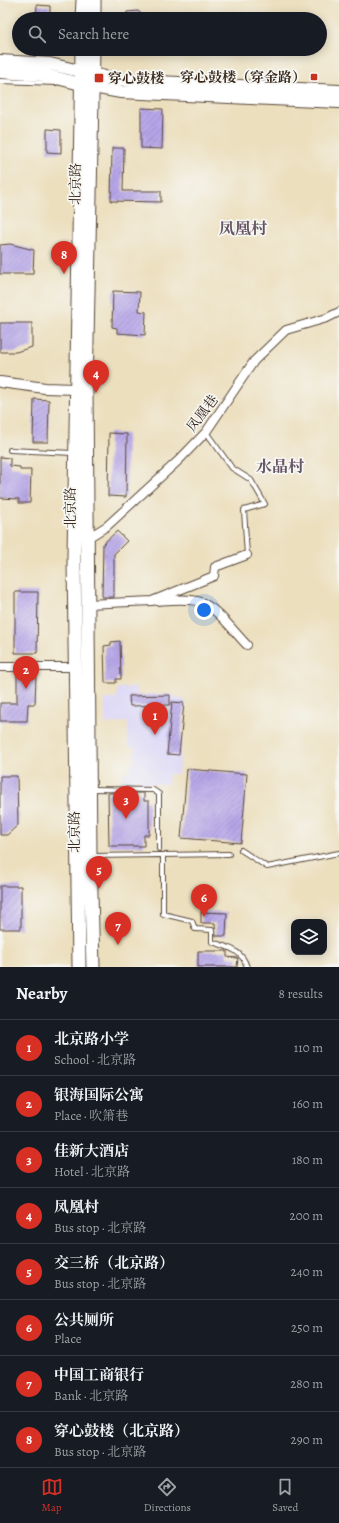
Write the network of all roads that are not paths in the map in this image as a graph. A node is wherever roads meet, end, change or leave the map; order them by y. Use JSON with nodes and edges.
{"nodes":[{"id":1,"x":83,"y":0,"type":"edge"},
{"id":2,"x":94,"y":0,"type":"edge"},
{"id":3,"x":82,"y":12,"type":"edge"},
{"id":4,"x":94,"y":12,"type":"edge"},
{"id":5,"x":83,"y":56,"type":"edge"},
{"id":6,"x":92,"y":56,"type":"edge"},
{"id":7,"x":0,"y":61,"type":"edge"},
{"id":8,"x":0,"y":72,"type":"edge"},
{"id":9,"x":87,"y":79,"type":"junction"},
{"id":10,"x":0,"y":81,"type":"edge"},
{"id":11,"x":339,"y":91,"type":"edge"},
{"id":12,"x":339,"y":102,"type":"edge"},
{"id":13,"x":339,"y":312,"type":"edge"},
{"id":14,"x":0,"y":382,"type":"edge"},
{"id":15,"x":76,"y":389,"type":"junction"},
{"id":16,"x":206,"y":432,"type":"junction"},
{"id":17,"x":10,"y":450,"type":"dead end"},
{"id":18,"x":75,"y":453,"type":"junction"},
{"id":19,"x":86,"y":539,"type":"junction"},
{"id":20,"x":248,"y":555,"type":"joint"},
{"id":21,"x":152,"y":601,"type":"junction"},
{"id":22,"x":87,"y":604,"type":"junction"},
{"id":23,"x":247,"y":645,"type":"dead end"},
{"id":24,"x":0,"y":667,"type":"edge"},
{"id":25,"x":76,"y":667,"type":"junction"},
{"id":26,"x":89,"y":789,"type":"junction"},
{"id":27,"x":158,"y":849,"type":"dead end"},
{"id":28,"x":241,"y":850,"type":"dead end"},
{"id":29,"x":339,"y":853,"type":"edge"},
{"id":30,"x":229,"y":854,"type":"dead end"},
{"id":31,"x":163,"y":855,"type":"junction"},
{"id":32,"x":90,"y":856,"type":"junction"},
{"id":33,"x":79,"y":967,"type":"edge"},
{"id":34,"x":93,"y":967,"type":"edge"},
{"id":35,"x":247,"y":967,"type":"edge"}],
"edges":[{"from":1,"to":3,"type":"main road"},
{"from":2,"to":4,"type":"main road"},
{"from":5,"to":9,"type":"main road","name":"北京路"},
{"from":6,"to":9,"type":"main road","name":"北京路"},
{"from":7,"to":9,"type":"main road"},
{"from":8,"to":9,"type":"main road"},
{"from":9,"to":10,"type":"lane"},
{"from":9,"to":11,"type":"main road"},
{"from":9,"to":12,"type":"main road"},
{"from":9,"to":15,"type":"main road","name":"北京路"},
{"from":9,"to":19,"type":"main road","name":"北京路"},
{"from":13,"to":16,"type":"street","name":"凤凰巷"},
{"from":14,"to":15,"type":"street"},
{"from":15,"to":18,"type":"main road","name":"北京路"},
{"from":16,"to":19,"type":"street","name":"凤凰巷"},
{"from":16,"to":20,"type":"lane"},
{"from":17,"to":18,"type":"lane"},
{"from":18,"to":25,"type":"main road","name":"北京路"},
{"from":19,"to":22,"type":"main road","name":"北京路"},
{"from":20,"to":21,"type":"street"},
{"from":21,"to":22,"type":"street"},
{"from":21,"to":23,"type":"street"},
{"from":22,"to":26,"type":"main road","name":"北京路"},
{"from":24,"to":25,"type":"street"},
{"from":25,"to":33,"type":"main road","name":"北京路"},
{"from":26,"to":27,"type":"lane"},
{"from":26,"to":32,"type":"main road","name":"北京路"},
{"from":28,"to":29,"type":"lane"},
{"from":30,"to":31,"type":"lane"},
{"from":31,"to":32,"type":"lane"},
{"from":31,"to":35,"type":"lane"},
{"from":32,"to":34,"type":"main road","name":"北京路"}]}
